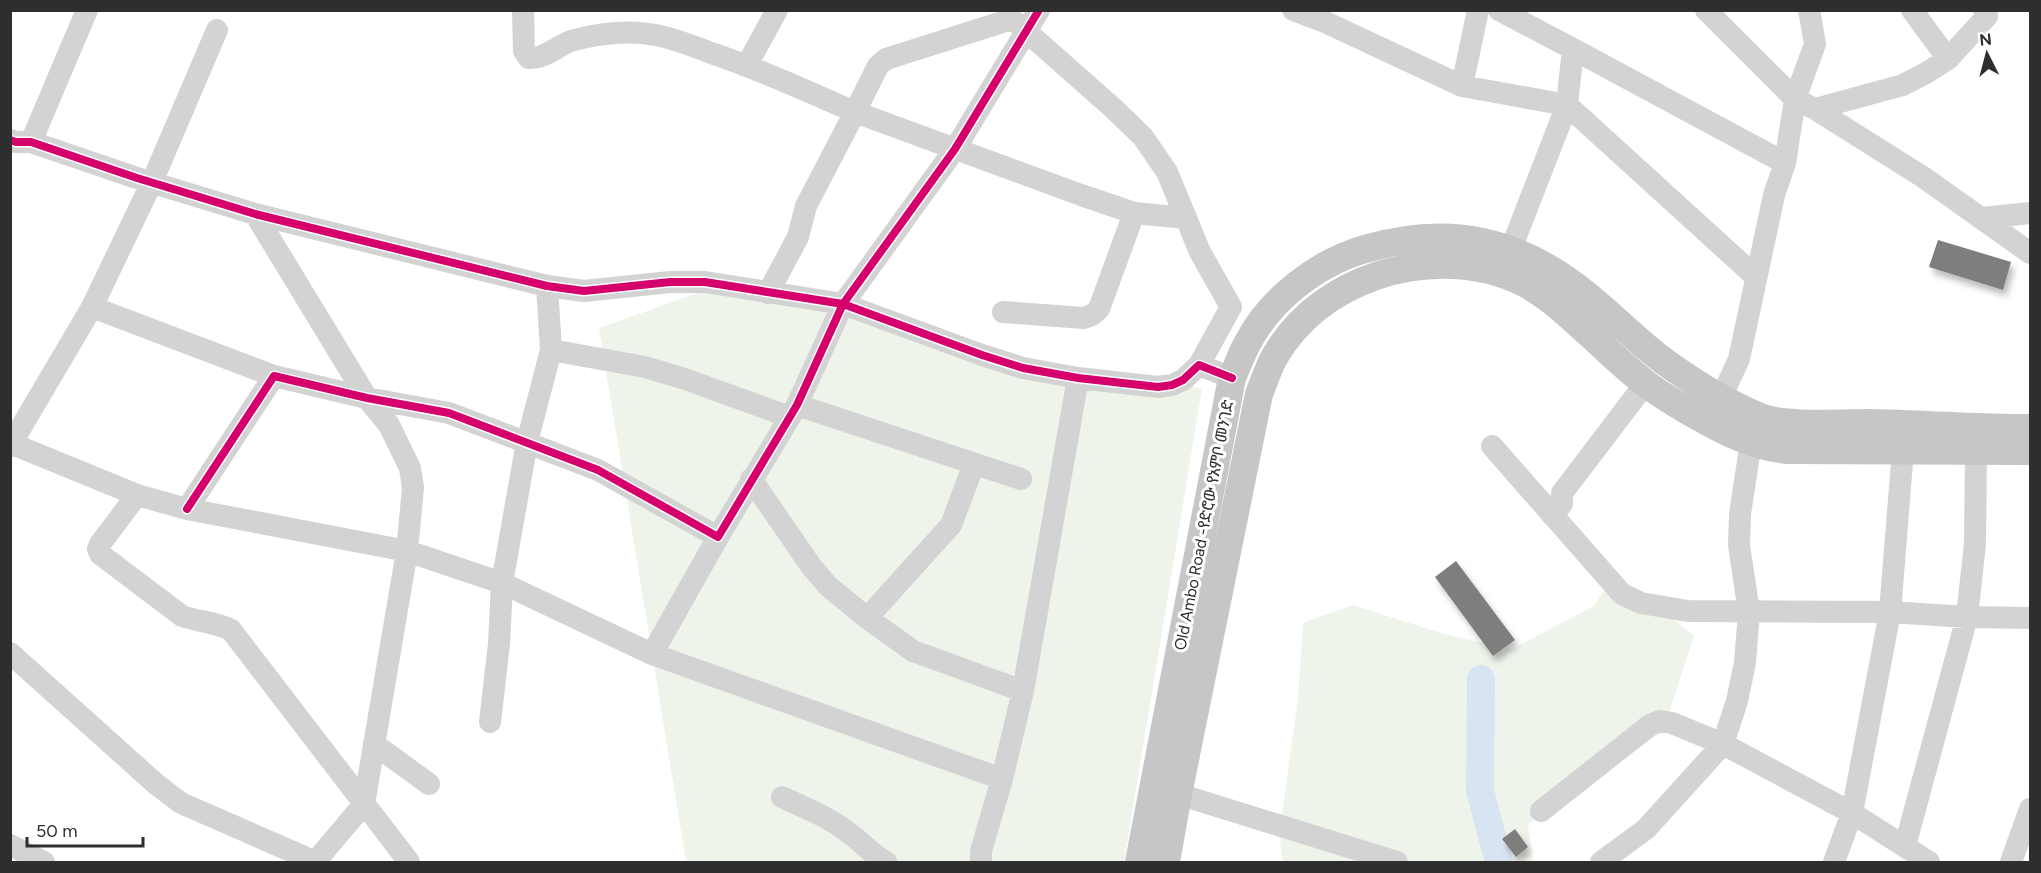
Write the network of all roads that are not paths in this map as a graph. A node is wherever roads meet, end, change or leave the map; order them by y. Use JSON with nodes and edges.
{"nodes":[{"id":1,"x":87,"y":10,"type":"edge"},
{"id":2,"x":523,"y":10,"type":"edge"},
{"id":3,"x":777,"y":10,"type":"edge"},
{"id":4,"x":1040,"y":10,"type":"edge"},
{"id":5,"x":1293,"y":10,"type":"edge"},
{"id":6,"x":1478,"y":10,"type":"edge"},
{"id":7,"x":1499,"y":10,"type":"edge"},
{"id":8,"x":1706,"y":10,"type":"edge"},
{"id":9,"x":1809,"y":10,"type":"edge"},
{"id":10,"x":1912,"y":10,"type":"edge"},
{"id":11,"x":1987,"y":12,"type":"edge"},
{"id":12,"x":1322,"y":16,"type":"edge"},
{"id":13,"x":1014,"y":20,"type":"edge"},
{"id":14,"x":217,"y":30,"type":"dead end"},
{"id":15,"x":1573,"y":49,"type":"junction"},
{"id":16,"x":1948,"y":59,"type":"junction"},
{"id":17,"x":747,"y":65,"type":"junction"},
{"id":18,"x":1462,"y":86,"type":"junction"},
{"id":19,"x":1805,"y":104,"type":"junction"},
{"id":20,"x":1567,"y":105,"type":"junction"},
{"id":21,"x":855,"y":112,"type":"junction"},
{"id":22,"x":17,"y":143,"type":"edge"},
{"id":23,"x":955,"y":149,"type":"junction"},
{"id":24,"x":1785,"y":163,"type":"junction"},
{"id":25,"x":152,"y":182,"type":"junction"},
{"id":26,"x":1134,"y":213,"type":"junction"},
{"id":27,"x":2031,"y":213,"type":"edge"},
{"id":28,"x":255,"y":214,"type":"junction"},
{"id":29,"x":1186,"y":218,"type":"junction"},
{"id":30,"x":1982,"y":218,"type":"junction"},
{"id":31,"x":1511,"y":249,"type":"junction"},
{"id":32,"x":2031,"y":253,"type":"edge"},
{"id":33,"x":1414,"y":254,"type":"junction"},
{"id":34,"x":1756,"y":277,"type":"junction"},
{"id":35,"x":547,"y":286,"type":"junction"},
{"id":36,"x":768,"y":293,"type":"junction"},
{"id":37,"x":843,"y":304,"type":"junction"},
{"id":38,"x":92,"y":307,"type":"junction"},
{"id":39,"x":1003,"y":312,"type":"dead end"},
{"id":40,"x":551,"y":350,"type":"junction"},
{"id":41,"x":1199,"y":365,"type":"junction"},
{"id":42,"x":274,"y":376,"type":"junction"},
{"id":43,"x":1078,"y":378,"type":"junction"},
{"id":44,"x":1232,"y":378,"type":"junction"},
{"id":45,"x":1646,"y":384,"type":"junction"},
{"id":46,"x":367,"y":398,"type":"junction"},
{"id":47,"x":1721,"y":398,"type":"junction"},
{"id":48,"x":794,"y":411,"type":"junction"},
{"id":49,"x":2031,"y":428,"type":"edge"},
{"id":50,"x":527,"y":442,"type":"junction"},
{"id":51,"x":1751,"y":442,"type":"junction"},
{"id":52,"x":11,"y":444,"type":"edge"},
{"id":53,"x":1492,"y":446,"type":"dead end"},
{"id":54,"x":1903,"y":450,"type":"junction"},
{"id":55,"x":1976,"y":450,"type":"junction"},
{"id":56,"x":2031,"y":451,"type":"edge"},
{"id":57,"x":974,"y":464,"type":"junction"},
{"id":58,"x":751,"y":479,"type":"junction"},
{"id":59,"x":1022,"y":479,"type":"dead end"},
{"id":60,"x":137,"y":495,"type":"junction"},
{"id":61,"x":187,"y":509,"type":"junction"},
{"id":62,"x":1552,"y":515,"type":"junction"},
{"id":63,"x":718,"y":537,"type":"junction"},
{"id":64,"x":407,"y":551,"type":"junction"},
{"id":65,"x":502,"y":583,"type":"junction"},
{"id":66,"x":1749,"y":612,"type":"junction"},
{"id":67,"x":1890,"y":612,"type":"junction"},
{"id":68,"x":1967,"y":617,"type":"junction"},
{"id":69,"x":867,"y":618,"type":"junction"},
{"id":70,"x":2031,"y":618,"type":"edge"},
{"id":71,"x":10,"y":653,"type":"edge"},
{"id":72,"x":652,"y":654,"type":"junction"},
{"id":73,"x":1023,"y":691,"type":"junction"},
{"id":74,"x":490,"y":722,"type":"dead end"},
{"id":75,"x":374,"y":744,"type":"junction"},
{"id":76,"x":1723,"y":744,"type":"junction"},
{"id":77,"x":1002,"y":779,"type":"junction"},
{"id":78,"x":429,"y":784,"type":"dead end"},
{"id":79,"x":1178,"y":794,"type":"junction"},
{"id":80,"x":783,"y":797,"type":"dead end"},
{"id":81,"x":364,"y":804,"type":"junction"},
{"id":82,"x":2031,"y":808,"type":"edge"},
{"id":83,"x":1542,"y":811,"type":"dead end"},
{"id":84,"x":1852,"y":813,"type":"junction"},
{"id":85,"x":10,"y":846,"type":"edge"},
{"id":86,"x":1905,"y":846,"type":"junction"},
{"id":87,"x":44,"y":862,"type":"edge"},
{"id":88,"x":316,"y":862,"type":"edge"},
{"id":89,"x":409,"y":862,"type":"edge"},
{"id":90,"x":886,"y":862,"type":"edge"},
{"id":91,"x":981,"y":862,"type":"edge"},
{"id":92,"x":1139,"y":862,"type":"edge"},
{"id":93,"x":1166,"y":862,"type":"edge"},
{"id":94,"x":1397,"y":862,"type":"edge"},
{"id":95,"x":1601,"y":862,"type":"edge"},
{"id":96,"x":1834,"y":862,"type":"edge"},
{"id":97,"x":1929,"y":862,"type":"edge"},
{"id":98,"x":2011,"y":862,"type":"edge"}],
"edges":[{"from":1,"to":22,"type":"street"},
{"from":2,"to":17,"type":"street"},
{"from":3,"to":17,"type":"street"},
{"from":4,"to":13,"type":"street"},
{"from":5,"to":12,"type":"street"},
{"from":6,"to":18,"type":"street"},
{"from":7,"to":15,"type":"street"},
{"from":8,"to":19,"type":"street"},
{"from":9,"to":19,"type":"street"},
{"from":10,"to":16,"type":"street"},
{"from":11,"to":16,"type":"street"},
{"from":12,"to":18,"type":"street"},
{"from":13,"to":21,"type":"street"},
{"from":13,"to":23,"type":"street"},
{"from":13,"to":29,"type":"street"},
{"from":14,"to":25,"type":"street"},
{"from":15,"to":20,"type":"street"},
{"from":15,"to":24,"type":"street"},
{"from":16,"to":19,"type":"street"},
{"from":17,"to":21,"type":"street"},
{"from":18,"to":20,"type":"street"},
{"from":19,"to":24,"type":"street"},
{"from":19,"to":30,"type":"street"},
{"from":20,"to":31,"type":"street"},
{"from":20,"to":34,"type":"street"},
{"from":21,"to":23,"type":"street"},
{"from":21,"to":36,"type":"street"},
{"from":22,"to":25,"type":"street"},
{"from":23,"to":26,"type":"street"},
{"from":23,"to":37,"type":"street"},
{"from":24,"to":34,"type":"street"},
{"from":25,"to":28,"type":"street"},
{"from":25,"to":38,"type":"street"},
{"from":26,"to":29,"type":"street"},
{"from":26,"to":39,"type":"street"},
{"from":27,"to":30,"type":"street"},
{"from":28,"to":35,"type":"street"},
{"from":28,"to":46,"type":"street"},
{"from":29,"to":41,"type":"street"},
{"from":30,"to":32,"type":"street"},
{"from":31,"to":33,"type":"main road","name":"Old Ambo Road -የድሮው የአምቦ መንገድ"},
{"from":31,"to":47,"type":"main road","name":"Old Ambo Road -የድሮው የአምቦ መንገድ"},
{"from":33,"to":44,"type":"main road","name":"Old Ambo Road -የድሮው የአምቦ መንገድ"},
{"from":33,"to":45,"type":"main road","name":"Old Ambo Road -የድሮው የአምቦ መንገድ"},
{"from":33,"to":79,"type":"main road","name":"Old Ambo Road -የድሮው የአምቦ መንገድ"},
{"from":34,"to":47,"type":"street"},
{"from":35,"to":36,"type":"street"},
{"from":35,"to":40,"type":"street"},
{"from":36,"to":37,"type":"street"},
{"from":37,"to":43,"type":"street"},
{"from":37,"to":48,"type":"street"},
{"from":38,"to":42,"type":"street"},
{"from":38,"to":52,"type":"street"},
{"from":40,"to":48,"type":"street"},
{"from":40,"to":50,"type":"street"},
{"from":41,"to":43,"type":"street"},
{"from":41,"to":44,"type":"street"},
{"from":42,"to":46,"type":"street"},
{"from":42,"to":61,"type":"street"},
{"from":43,"to":73,"type":"street"},
{"from":44,"to":92,"type":"main road","name":"Old Ambo Road -የድሮው የአምቦ መንገድ"},
{"from":45,"to":51,"type":"main road","name":"Old Ambo Road -የድሮው የአምቦ መንገድ"},
{"from":45,"to":62,"type":"street"},
{"from":46,"to":50,"type":"street"},
{"from":46,"to":64,"type":"street"},
{"from":47,"to":49,"type":"main road","name":"Old Ambo Road -የድሮው የአምቦ መንገድ"},
{"from":48,"to":57,"type":"street"},
{"from":48,"to":58,"type":"street"},
{"from":50,"to":63,"type":"street"},
{"from":50,"to":65,"type":"street"},
{"from":51,"to":54,"type":"main road","name":"Old Ambo Road -የድሮው የአምቦ መንገድ"},
{"from":51,"to":66,"type":"street"},
{"from":52,"to":60,"type":"street"},
{"from":53,"to":62,"type":"street"},
{"from":54,"to":55,"type":"main road","name":"Old Ambo Road -የድሮው የአምቦ መንገድ"},
{"from":54,"to":67,"type":"street"},
{"from":55,"to":56,"type":"main road","name":"Old Ambo Road -የድሮው የአምቦ መንገድ"},
{"from":55,"to":68,"type":"street"},
{"from":57,"to":59,"type":"street"},
{"from":57,"to":69,"type":"street"},
{"from":58,"to":63,"type":"street"},
{"from":58,"to":69,"type":"street"},
{"from":60,"to":61,"type":"street"},
{"from":60,"to":81,"type":"street"},
{"from":61,"to":64,"type":"street"},
{"from":62,"to":66,"type":"street"},
{"from":63,"to":72,"type":"street"},
{"from":64,"to":65,"type":"street"},
{"from":64,"to":75,"type":"street"},
{"from":65,"to":72,"type":"street"},
{"from":65,"to":74,"type":"street"},
{"from":66,"to":67,"type":"street"},
{"from":66,"to":76,"type":"street"},
{"from":67,"to":68,"type":"street"},
{"from":67,"to":84,"type":"street"},
{"from":68,"to":70,"type":"street"},
{"from":68,"to":86,"type":"street"},
{"from":69,"to":73,"type":"street"},
{"from":71,"to":88,"type":"street"},
{"from":72,"to":77,"type":"street"},
{"from":73,"to":77,"type":"street"},
{"from":75,"to":78,"type":"street"},
{"from":75,"to":81,"type":"street"},
{"from":76,"to":83,"type":"street"},
{"from":76,"to":84,"type":"street"},
{"from":76,"to":95,"type":"street"},
{"from":77,"to":91,"type":"street"},
{"from":79,"to":93,"type":"main road","name":"Old Ambo Road -የድሮው የአምቦ መንገድ"},
{"from":79,"to":94,"type":"street"},
{"from":80,"to":90,"type":"street"},
{"from":81,"to":88,"type":"street"},
{"from":81,"to":89,"type":"street"},
{"from":82,"to":98,"type":"street"},
{"from":84,"to":86,"type":"street"},
{"from":84,"to":96,"type":"street"},
{"from":85,"to":87,"type":"street"},
{"from":86,"to":97,"type":"street"}]}
